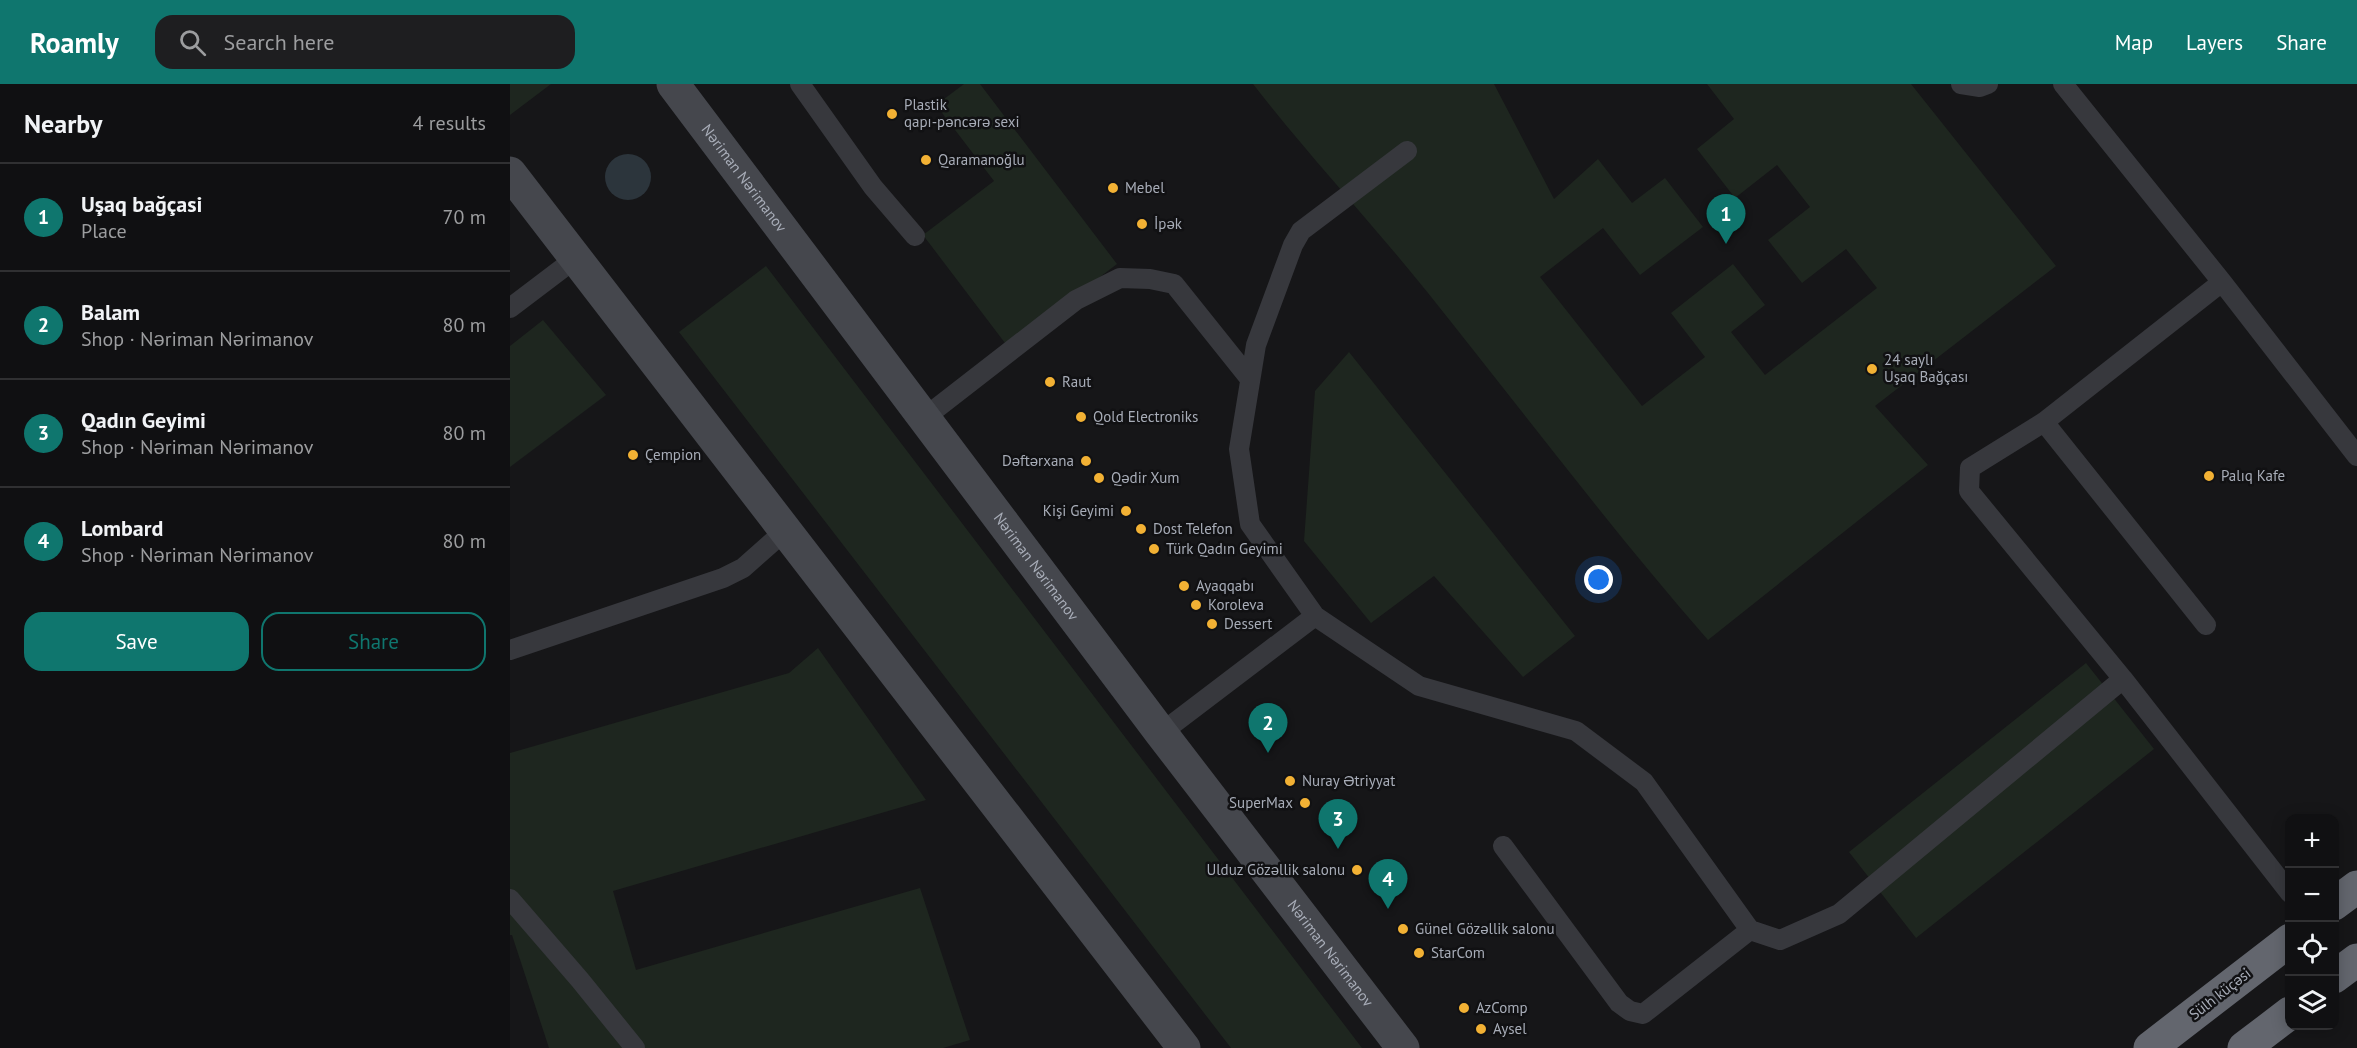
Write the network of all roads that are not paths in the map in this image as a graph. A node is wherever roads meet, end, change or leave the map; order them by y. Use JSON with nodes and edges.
{"nodes":[{"id":1,"x":673,"y":84,"type":"edge"},
{"id":2,"x":800,"y":84,"type":"edge"},
{"id":3,"x":1961,"y":84,"type":"edge"},
{"id":4,"x":1988,"y":84,"type":"edge"},
{"id":5,"x":2064,"y":84,"type":"edge"},
{"id":6,"x":1407,"y":151,"type":"dead end"},
{"id":7,"x":510,"y":173,"type":"edge"},
{"id":8,"x":915,"y":236,"type":"dead end"},
{"id":9,"x":576,"y":258,"type":"junction"},
{"id":10,"x":2222,"y":282,"type":"junction"},
{"id":11,"x":510,"y":308,"type":"edge"},
{"id":12,"x":1250,"y":379,"type":"junction"},
{"id":13,"x":924,"y":418,"type":"junction"},
{"id":14,"x":2044,"y":422,"type":"junction"},
{"id":15,"x":2357,"y":456,"type":"edge"},
{"id":16,"x":786,"y":530,"type":"junction"},
{"id":17,"x":1315,"y":616,"type":"junction"},
{"id":18,"x":2205,"y":626,"type":"dead end"},
{"id":19,"x":510,"y":650,"type":"edge"},
{"id":20,"x":2123,"y":679,"type":"junction"},
{"id":21,"x":1161,"y":733,"type":"junction"},
{"id":22,"x":1503,"y":846,"type":"dead end"},
{"id":23,"x":2357,"y":887,"type":"edge"},
{"id":24,"x":2285,"y":888,"type":"edge"},
{"id":25,"x":510,"y":899,"type":"edge"},
{"id":26,"x":2339,"y":900,"type":"edge"},
{"id":27,"x":1750,"y":930,"type":"junction"},
{"id":28,"x":2285,"y":942,"type":"edge"},
{"id":29,"x":2357,"y":960,"type":"edge"},
{"id":30,"x":2335,"y":976,"type":"edge"},
{"id":31,"x":2285,"y":1016,"type":"edge"},
{"id":32,"x":635,"y":1048,"type":"edge"},
{"id":33,"x":1184,"y":1048,"type":"edge"},
{"id":34,"x":1403,"y":1048,"type":"edge"},
{"id":35,"x":2150,"y":1048,"type":"edge"},
{"id":36,"x":2244,"y":1048,"type":"edge"}],
"edges":[{"from":1,"to":13,"type":"main road","name":"Nəriman Nərimanov"},
{"from":2,"to":8,"type":"lane"},
{"from":3,"to":4,"type":"lane"},
{"from":5,"to":10,"type":"lane"},
{"from":6,"to":12,"type":"lane"},
{"from":7,"to":9,"type":"main road"},
{"from":9,"to":11,"type":"lane"},
{"from":9,"to":16,"type":"main road"},
{"from":10,"to":14,"type":"lane"},
{"from":10,"to":15,"type":"lane"},
{"from":12,"to":13,"type":"lane"},
{"from":12,"to":17,"type":"lane"},
{"from":13,"to":21,"type":"main road","name":"Nəriman Nərimanov"},
{"from":14,"to":18,"type":"lane"},
{"from":14,"to":20,"type":"lane"},
{"from":16,"to":19,"type":"lane"},
{"from":16,"to":33,"type":"main road"},
{"from":17,"to":21,"type":"lane"},
{"from":17,"to":27,"type":"lane"},
{"from":20,"to":24,"type":"lane"},
{"from":20,"to":27,"type":"lane"},
{"from":21,"to":34,"type":"main road","name":"Nəriman Nərimanov"},
{"from":22,"to":27,"type":"lane"},
{"from":23,"to":26,"type":"highway"},
{"from":25,"to":32,"type":"lane"},
{"from":28,"to":35,"type":"highway","name":"Sülh küçəsi"},
{"from":29,"to":30,"type":"highway"},
{"from":31,"to":36,"type":"highway"}]}
